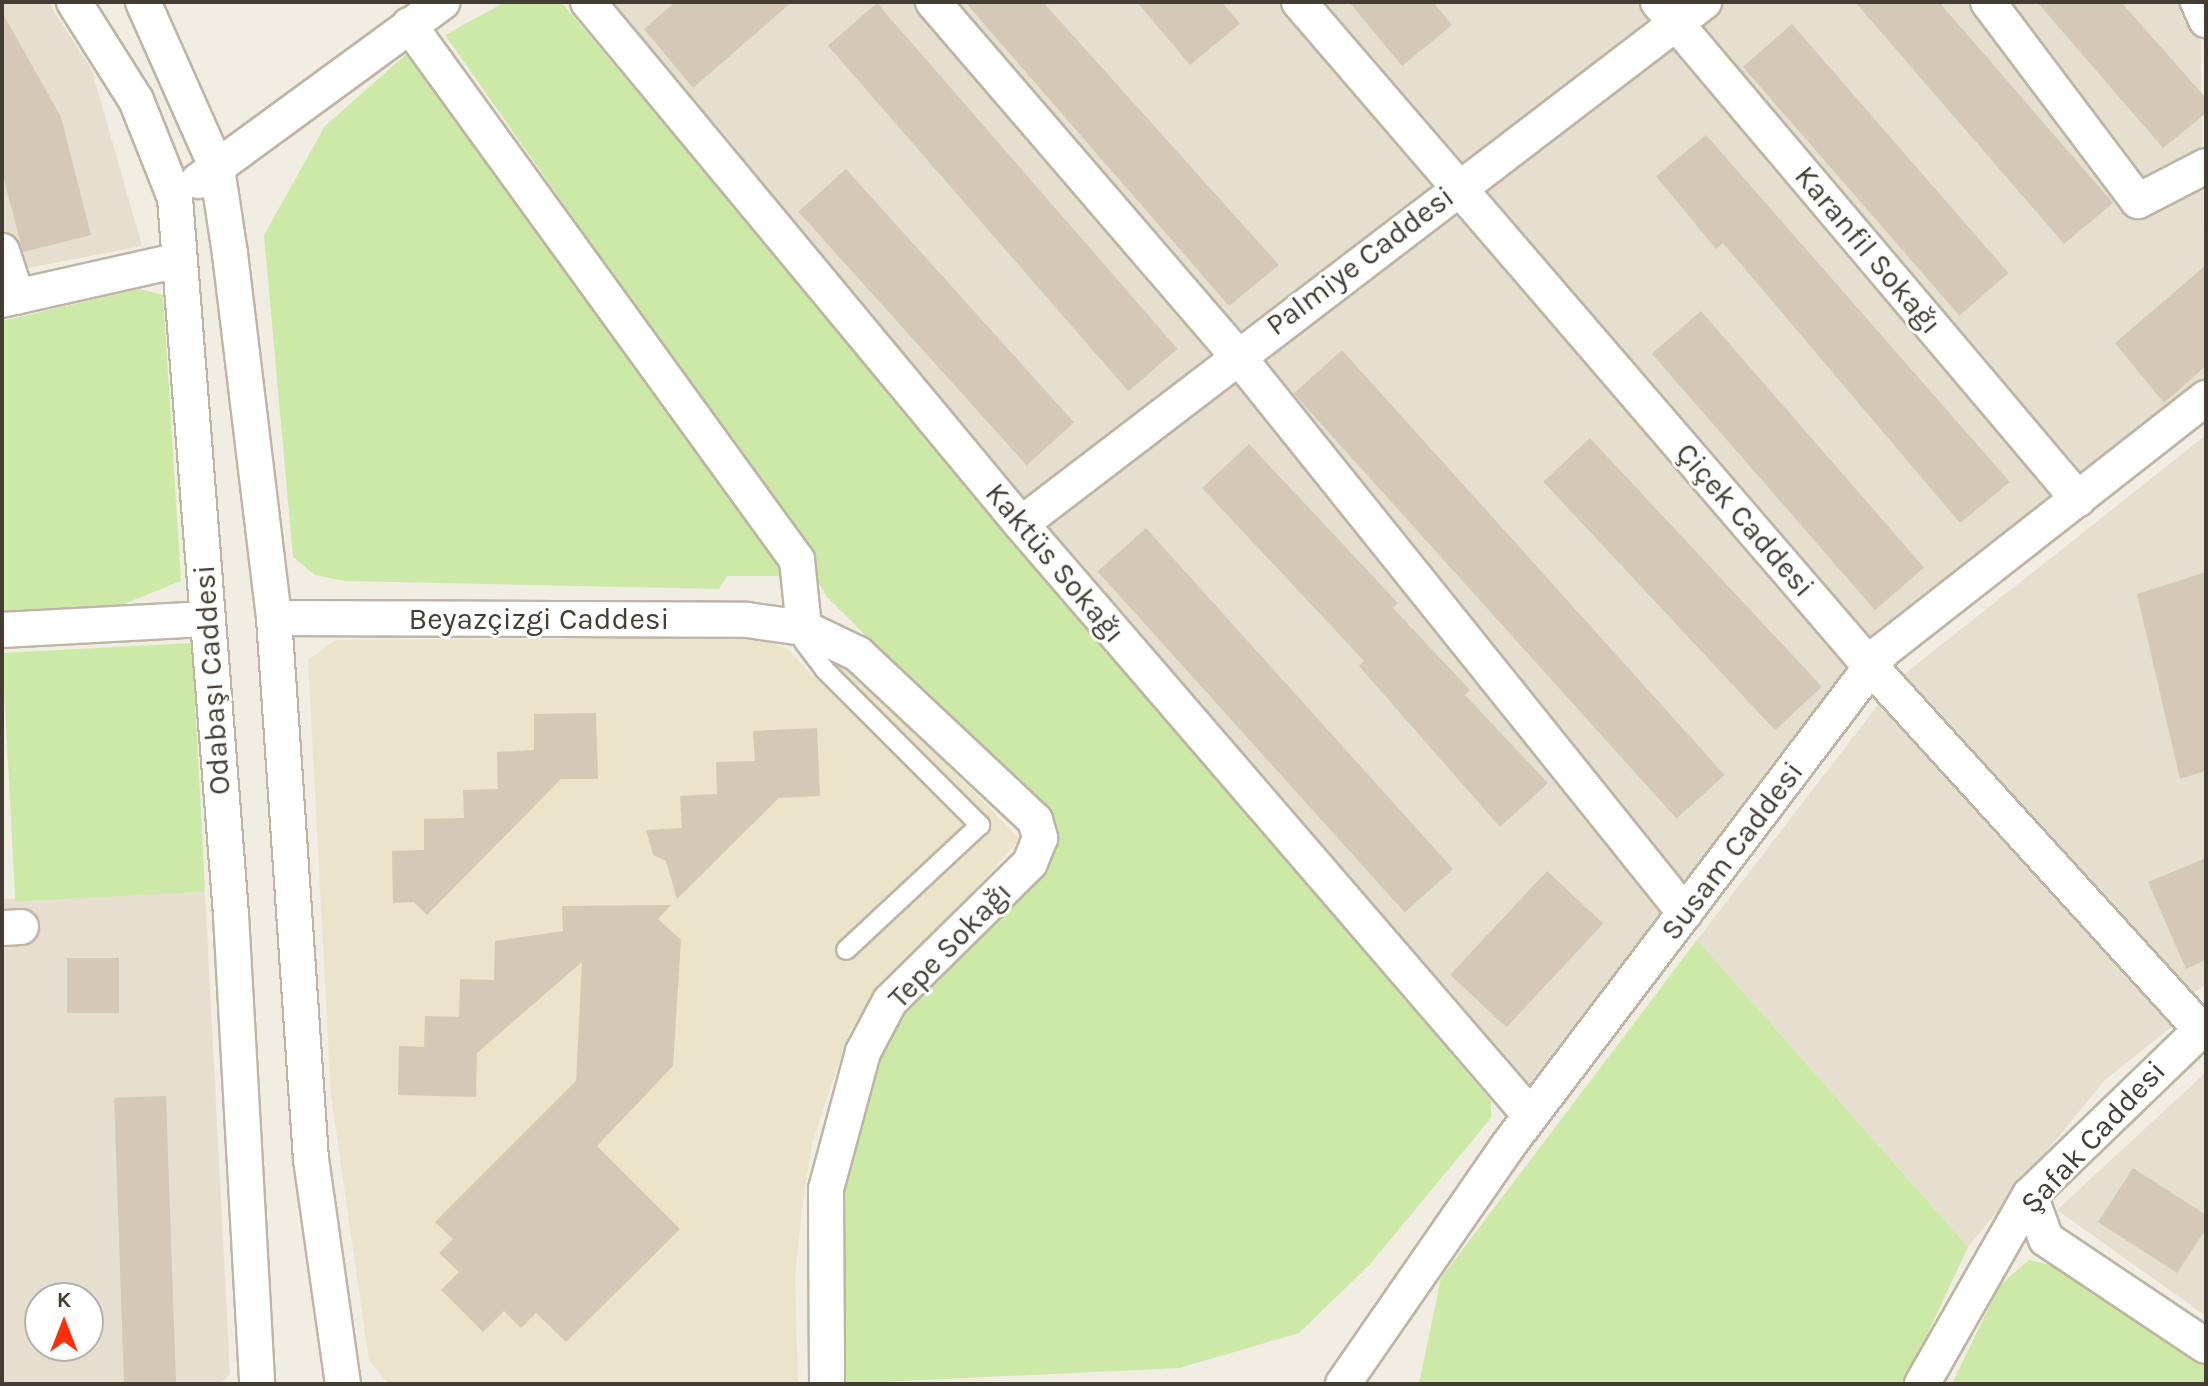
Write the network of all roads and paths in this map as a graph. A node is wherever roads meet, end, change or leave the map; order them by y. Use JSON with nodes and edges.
{"nodes":[{"id":1,"x":74,"y":2,"type":"edge"},
{"id":2,"x":143,"y":2,"type":"edge"},
{"id":3,"x":443,"y":2,"type":"edge"},
{"id":4,"x":588,"y":2,"type":"edge"},
{"id":5,"x":933,"y":2,"type":"edge"},
{"id":6,"x":1299,"y":2,"type":"edge"},
{"id":7,"x":1704,"y":2,"type":"edge"},
{"id":8,"x":1988,"y":2,"type":"edge"},
{"id":9,"x":2198,"y":2,"type":"edge"},
{"id":10,"x":1667,"y":13,"type":"edge"},
{"id":11,"x":2206,"y":20,"type":"edge"},
{"id":12,"x":409,"y":25,"type":"junction"},
{"id":13,"x":2206,"y":166,"type":"edge"},
{"id":14,"x":217,"y":168,"type":"junction"},
{"id":15,"x":1458,"y":187,"type":"junction"},
{"id":16,"x":175,"y":198,"type":"junction"},
{"id":17,"x":2,"y":251,"type":"edge"},
{"id":18,"x":180,"y":260,"type":"junction"},
{"id":19,"x":9,"y":298,"type":"edge"},
{"id":20,"x":1236,"y":354,"type":"junction"},
{"id":21,"x":2206,"y":398,"type":"edge"},
{"id":22,"x":2078,"y":499,"type":"junction"},
{"id":23,"x":1021,"y":524,"type":"junction"},
{"id":24,"x":274,"y":618,"type":"junction"},
{"id":25,"x":208,"y":619,"type":"junction"},
{"id":26,"x":804,"y":628,"type":"junction"},
{"id":27,"x":2,"y":630,"type":"edge"},
{"id":28,"x":1871,"y":667,"type":"junction"},
{"id":29,"x":1040,"y":838,"type":"joint"},
{"id":30,"x":1685,"y":913,"type":"junction"},
{"id":31,"x":846,"y":950,"type":"dead end"},
{"id":32,"x":2203,"y":1027,"type":"edge"},
{"id":33,"x":1531,"y":1116,"type":"junction"},
{"id":34,"x":2030,"y":1195,"type":"junction"},
{"id":35,"x":2206,"y":1346,"type":"edge"},
{"id":36,"x":257,"y":1384,"type":"edge"},
{"id":37,"x":343,"y":1384,"type":"edge"},
{"id":38,"x":827,"y":1384,"type":"edge"},
{"id":39,"x":1343,"y":1384,"type":"edge"},
{"id":40,"x":1922,"y":1384,"type":"edge"}],
"edges":[{"from":1,"to":16,"type":"street","name":"Odabaşı Caddesi"},
{"from":2,"to":14,"type":"street"},
{"from":3,"to":12,"type":"street"},
{"from":4,"to":23,"type":"street","name":"Kaktüs Sokağı"},
{"from":5,"to":20,"type":"street"},
{"from":6,"to":15,"type":"street","name":"Çiçek Caddesi"},
{"from":7,"to":10,"type":"street","name":"Palmiye Caddesi"},
{"from":8,"to":13,"type":"street"},
{"from":9,"to":11,"type":"street"},
{"from":10,"to":15,"type":"street","name":"Palmiye Caddesi"},
{"from":10,"to":22,"type":"street","name":"Karanfil Sokağı"},
{"from":12,"to":14,"type":"street"},
{"from":12,"to":26,"type":"street"},
{"from":14,"to":16,"type":"street"},
{"from":14,"to":24,"type":"street"},
{"from":15,"to":20,"type":"street","name":"Palmiye Caddesi"},
{"from":15,"to":28,"type":"street","name":"Çiçek Caddesi"},
{"from":16,"to":18,"type":"street","name":"Odabaşı Caddesi"},
{"from":17,"to":19,"type":"street"},
{"from":18,"to":19,"type":"street"},
{"from":18,"to":25,"type":"street","name":"Odabaşı Caddesi"},
{"from":20,"to":23,"type":"street","name":"Palmiye Caddesi"},
{"from":20,"to":30,"type":"street"},
{"from":21,"to":22,"type":"street","name":"Susam Caddesi"},
{"from":22,"to":28,"type":"street","name":"Susam Caddesi"},
{"from":23,"to":33,"type":"street","name":"Kaktüs Sokağı"},
{"from":24,"to":26,"type":"street","name":"Beyazçizgi Caddesi"},
{"from":24,"to":37,"type":"street"},
{"from":25,"to":27,"type":"street"},
{"from":25,"to":36,"type":"street","name":"Odabaşı Caddesi"},
{"from":26,"to":29,"type":"street","name":"Beyazçizgi Caddesi"},
{"from":26,"to":31,"type":"lane"},
{"from":28,"to":30,"type":"street","name":"Susam Caddesi"},
{"from":28,"to":32,"type":"street","name":"Çiçek Caddesi"},
{"from":29,"to":38,"type":"street","name":"Tepe Sokağı"},
{"from":30,"to":33,"type":"street","name":"Susam Caddesi"},
{"from":32,"to":34,"type":"street","name":"Şafak Caddesi"},
{"from":33,"to":39,"type":"street","name":"Susam Caddesi"},
{"from":34,"to":35,"type":"street"},
{"from":34,"to":40,"type":"street","name":"Şafak Caddesi"}]}
